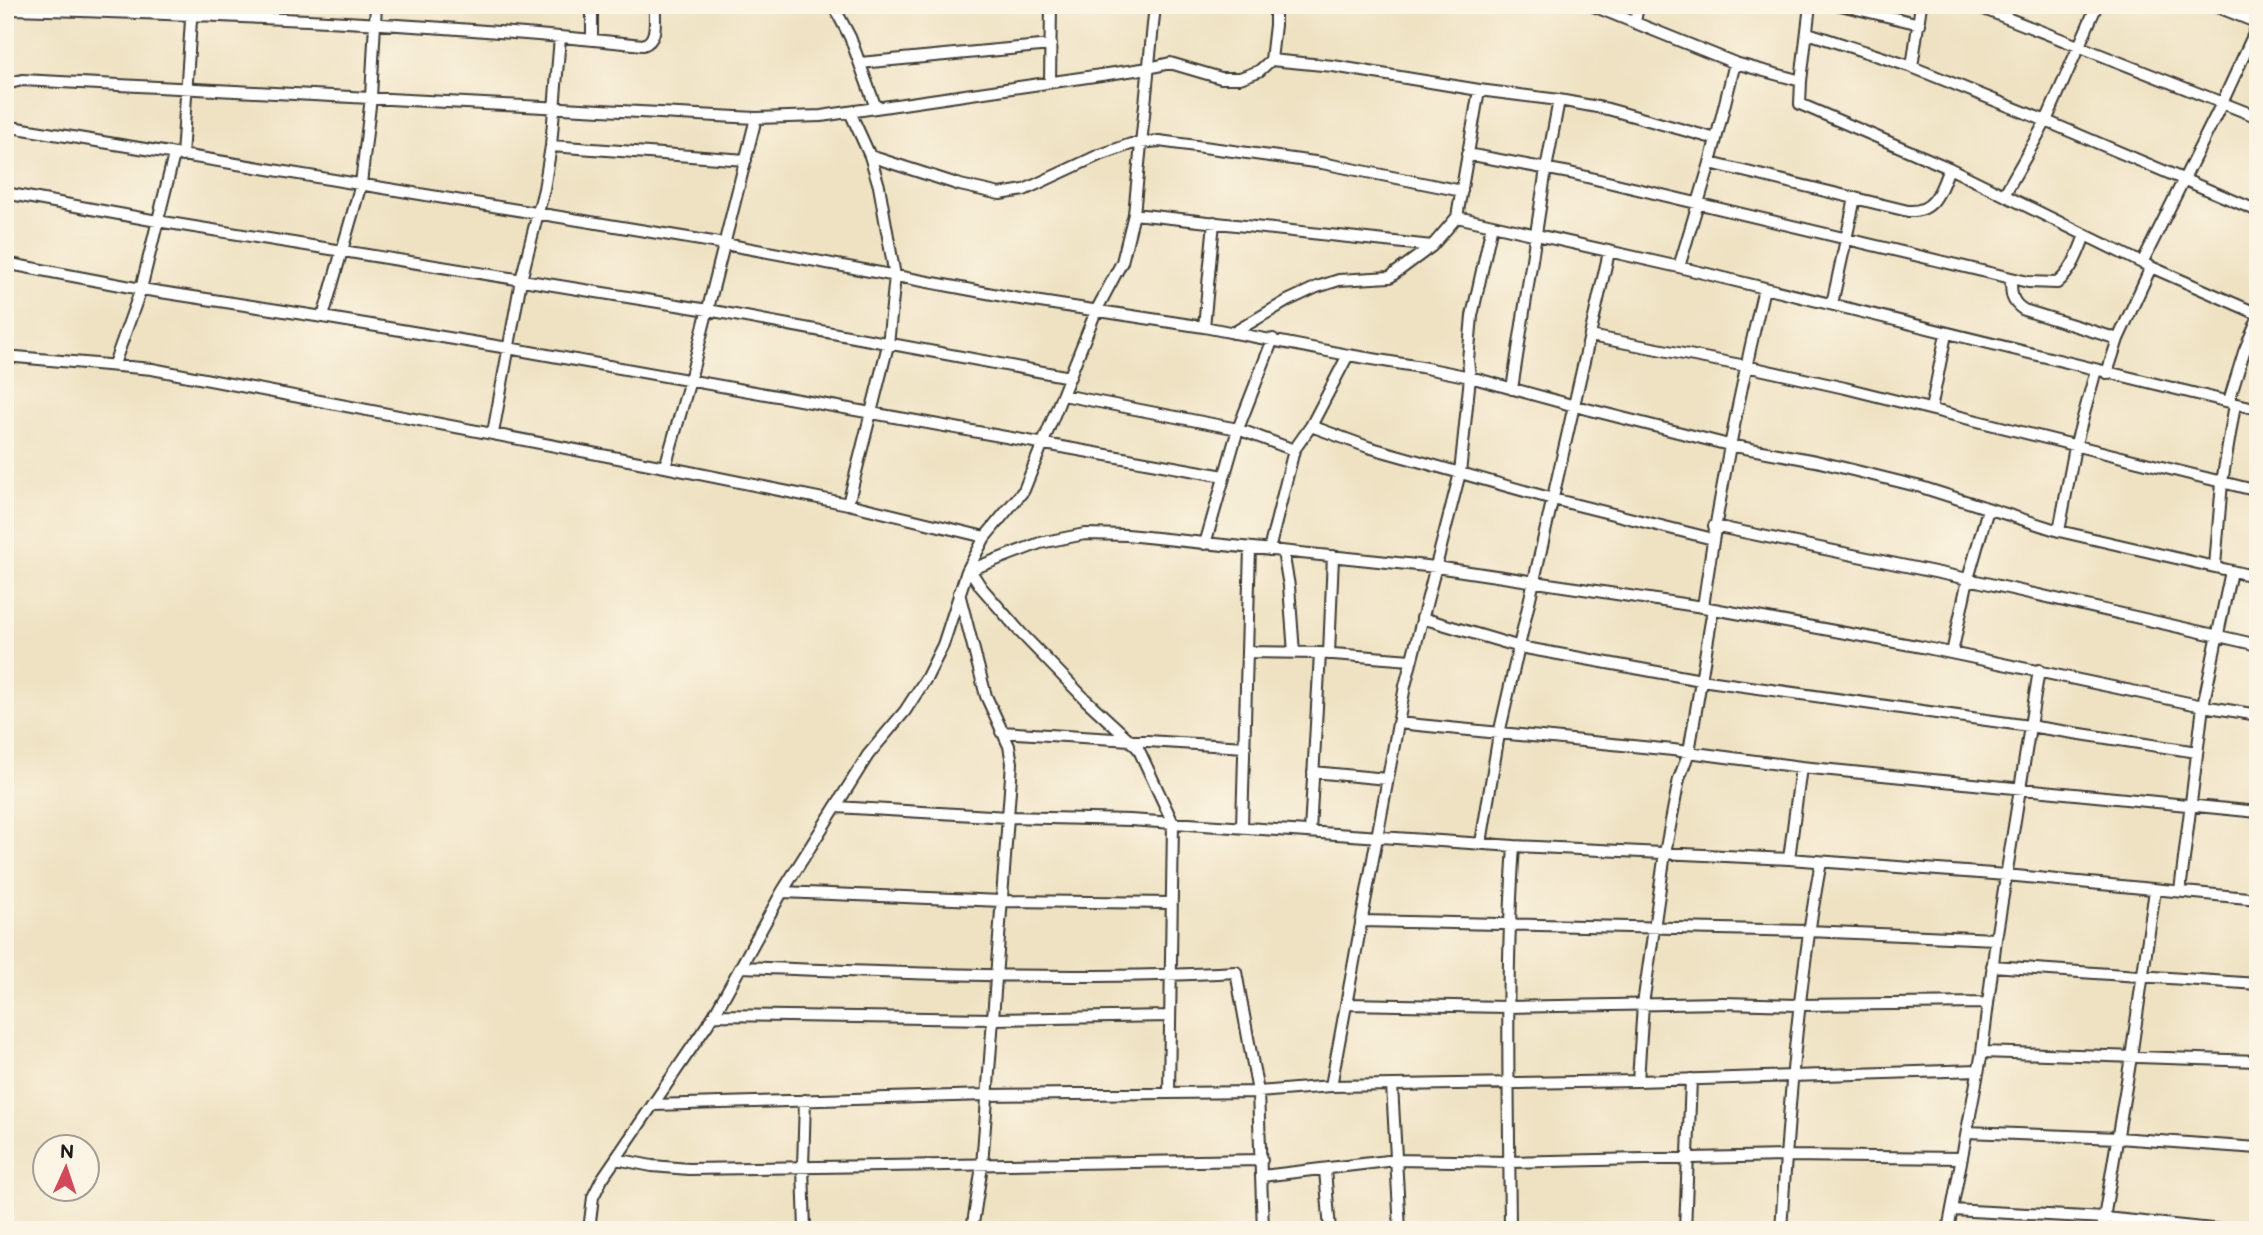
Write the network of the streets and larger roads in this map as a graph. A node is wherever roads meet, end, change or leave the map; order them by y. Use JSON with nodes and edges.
{"nodes":[{"id":1,"x":376,"y":5,"type":"edge"},
{"id":2,"x":592,"y":5,"type":"edge"},
{"id":3,"x":655,"y":5,"type":"edge"},
{"id":4,"x":833,"y":5,"type":"edge"},
{"id":5,"x":1051,"y":5,"type":"edge"},
{"id":6,"x":1155,"y":5,"type":"edge"},
{"id":7,"x":1242,"y":5,"type":"edge"},
{"id":8,"x":1591,"y":5,"type":"edge"},
{"id":9,"x":1638,"y":5,"type":"edge"},
{"id":10,"x":1810,"y":5,"type":"edge"},
{"id":11,"x":1840,"y":5,"type":"edge"},
{"id":12,"x":1921,"y":5,"type":"edge"},
{"id":13,"x":1974,"y":5,"type":"edge"},
{"id":14,"x":2097,"y":5,"type":"edge"},
{"id":15,"x":2213,"y":5,"type":"edge"},
{"id":16,"x":1275,"y":6,"type":"edge"},
{"id":17,"x":192,"y":10,"type":"edge"},
{"id":18,"x":5,"y":11,"type":"edge"},
{"id":19,"x":243,"y":11,"type":"edge"},
{"id":20,"x":1635,"y":23,"type":"junction"},
{"id":21,"x":375,"y":24,"type":"junction"},
{"id":22,"x":1920,"y":24,"type":"junction"},
{"id":23,"x":2258,"y":24,"type":"edge"},
{"id":24,"x":1808,"y":33,"type":"junction"},
{"id":25,"x":560,"y":37,"type":"junction"},
{"id":26,"x":592,"y":39,"type":"junction"},
{"id":27,"x":1051,"y":45,"type":"junction"},
{"id":28,"x":2080,"y":47,"type":"junction"},
{"id":29,"x":1271,"y":60,"type":"junction"},
{"id":30,"x":860,"y":63,"type":"junction"},
{"id":31,"x":1735,"y":63,"type":"junction"},
{"id":32,"x":1912,"y":67,"type":"junction"},
{"id":33,"x":1149,"y":68,"type":"junction"},
{"id":34,"x":1801,"y":81,"type":"junction"},
{"id":35,"x":1050,"y":82,"type":"junction"},
{"id":36,"x":5,"y":88,"type":"edge"},
{"id":37,"x":187,"y":88,"type":"junction"},
{"id":38,"x":1479,"y":90,"type":"junction"},
{"id":39,"x":371,"y":97,"type":"junction"},
{"id":40,"x":1559,"y":100,"type":"junction"},
{"id":41,"x":2222,"y":103,"type":"junction"},
{"id":42,"x":876,"y":108,"type":"junction"},
{"id":43,"x":554,"y":109,"type":"junction"},
{"id":44,"x":850,"y":112,"type":"junction"},
{"id":45,"x":2258,"y":117,"type":"edge"},
{"id":46,"x":756,"y":118,"type":"junction"},
{"id":47,"x":2046,"y":121,"type":"junction"},
{"id":48,"x":5,"y":126,"type":"edge"},
{"id":49,"x":1716,"y":139,"type":"junction"},
{"id":50,"x":1142,"y":142,"type":"junction"},
{"id":51,"x":551,"y":146,"type":"junction"},
{"id":52,"x":1467,"y":154,"type":"junction"},
{"id":53,"x":178,"y":155,"type":"junction"},
{"id":54,"x":870,"y":156,"type":"junction"},
{"id":55,"x":746,"y":160,"type":"junction"},
{"id":56,"x":1710,"y":163,"type":"junction"},
{"id":57,"x":1949,"y":168,"type":"junction"},
{"id":58,"x":1546,"y":169,"type":"junction"},
{"id":59,"x":2183,"y":180,"type":"junction"},
{"id":60,"x":361,"y":184,"type":"junction"},
{"id":61,"x":1462,"y":191,"type":"junction"},
{"id":62,"x":5,"y":193,"type":"edge"},
{"id":63,"x":2004,"y":195,"type":"junction"},
{"id":64,"x":1855,"y":198,"type":"junction"},
{"id":65,"x":1698,"y":203,"type":"junction"},
{"id":66,"x":2258,"y":211,"type":"edge"},
{"id":67,"x":539,"y":214,"type":"junction"},
{"id":68,"x":1134,"y":214,"type":"junction"},
{"id":69,"x":1457,"y":218,"type":"junction"},
{"id":70,"x":158,"y":221,"type":"junction"},
{"id":71,"x":1214,"y":222,"type":"junction"},
{"id":72,"x":1492,"y":225,"type":"junction"},
{"id":73,"x":2085,"y":235,"type":"junction"},
{"id":74,"x":1537,"y":236,"type":"junction"},
{"id":75,"x":1847,"y":239,"type":"junction"},
{"id":76,"x":725,"y":244,"type":"junction"},
{"id":77,"x":1432,"y":247,"type":"junction"},
{"id":78,"x":343,"y":250,"type":"junction"},
{"id":79,"x":1609,"y":252,"type":"junction"},
{"id":80,"x":5,"y":264,"type":"edge"},
{"id":81,"x":2147,"y":265,"type":"junction"},
{"id":82,"x":1679,"y":267,"type":"junction"},
{"id":83,"x":895,"y":276,"type":"junction"},
{"id":84,"x":2011,"y":279,"type":"junction"},
{"id":85,"x":521,"y":280,"type":"junction"},
{"id":86,"x":1764,"y":288,"type":"junction"},
{"id":87,"x":141,"y":289,"type":"junction"},
{"id":88,"x":1832,"y":304,"type":"junction"},
{"id":89,"x":708,"y":310,"type":"junction"},
{"id":90,"x":1096,"y":311,"type":"junction"},
{"id":91,"x":2258,"y":316,"type":"edge"},
{"id":92,"x":323,"y":317,"type":"junction"},
{"id":93,"x":1204,"y":327,"type":"junction"},
{"id":94,"x":1233,"y":333,"type":"junction"},
{"id":95,"x":1947,"y":334,"type":"junction"},
{"id":96,"x":1590,"y":335,"type":"junction"},
{"id":97,"x":1273,"y":339,"type":"junction"},
{"id":98,"x":2118,"y":339,"type":"junction"},
{"id":99,"x":888,"y":345,"type":"junction"},
{"id":100,"x":508,"y":348,"type":"junction"},
{"id":101,"x":1348,"y":355,"type":"junction"},
{"id":102,"x":5,"y":356,"type":"edge"},
{"id":103,"x":114,"y":364,"type":"junction"},
{"id":104,"x":1746,"y":366,"type":"junction"},
{"id":105,"x":2102,"y":371,"type":"junction"},
{"id":106,"x":1070,"y":377,"type":"junction"},
{"id":107,"x":1470,"y":377,"type":"junction"},
{"id":108,"x":690,"y":380,"type":"junction"},
{"id":109,"x":1512,"y":389,"type":"junction"},
{"id":110,"x":1063,"y":395,"type":"junction"},
{"id":111,"x":2232,"y":402,"type":"junction"},
{"id":112,"x":1575,"y":407,"type":"junction"},
{"id":113,"x":1931,"y":409,"type":"junction"},
{"id":114,"x":2258,"y":409,"type":"edge"},
{"id":115,"x":871,"y":412,"type":"junction"},
{"id":116,"x":1311,"y":426,"type":"junction"},
{"id":117,"x":1238,"y":429,"type":"junction"},
{"id":118,"x":494,"y":433,"type":"junction"},
{"id":119,"x":1044,"y":442,"type":"junction"},
{"id":120,"x":1729,"y":444,"type":"junction"},
{"id":121,"x":2075,"y":447,"type":"junction"},
{"id":122,"x":1294,"y":450,"type":"junction"},
{"id":123,"x":665,"y":467,"type":"junction"},
{"id":124,"x":1460,"y":473,"type":"junction"},
{"id":125,"x":1224,"y":477,"type":"junction"},
{"id":126,"x":2222,"y":482,"type":"junction"},
{"id":127,"x":2258,"y":491,"type":"edge"},
{"id":128,"x":1553,"y":499,"type":"junction"},
{"id":129,"x":848,"y":504,"type":"junction"},
{"id":130,"x":1988,"y":509,"type":"junction"},
{"id":131,"x":1714,"y":526,"type":"junction"},
{"id":132,"x":2059,"y":531,"type":"junction"},
{"id":133,"x":985,"y":537,"type":"junction"},
{"id":134,"x":1713,"y":539,"type":"junction"},
{"id":135,"x":1205,"y":544,"type":"junction"},
{"id":136,"x":1250,"y":548,"type":"junction"},
{"id":137,"x":1269,"y":550,"type":"junction"},
{"id":138,"x":1283,"y":552,"type":"junction"},
{"id":139,"x":1333,"y":556,"type":"junction"},
{"id":140,"x":2215,"y":566,"type":"junction"},
{"id":141,"x":1436,"y":567,"type":"junction"},
{"id":142,"x":968,"y":570,"type":"junction"},
{"id":143,"x":2231,"y":571,"type":"junction"},
{"id":144,"x":2258,"y":577,"type":"edge"},
{"id":145,"x":1968,"y":579,"type":"junction"},
{"id":146,"x":1535,"y":583,"type":"junction"},
{"id":147,"x":959,"y":593,"type":"junction"},
{"id":148,"x":1708,"y":608,"type":"junction"},
{"id":149,"x":1422,"y":618,"type":"junction"},
{"id":150,"x":2217,"y":637,"type":"junction"},
{"id":151,"x":2258,"y":645,"type":"edge"},
{"id":152,"x":1520,"y":647,"type":"junction"},
{"id":153,"x":1248,"y":652,"type":"junction"},
{"id":154,"x":1294,"y":653,"type":"junction"},
{"id":155,"x":1324,"y":653,"type":"junction"},
{"id":156,"x":1952,"y":653,"type":"junction"},
{"id":157,"x":1411,"y":660,"type":"junction"},
{"id":158,"x":2039,"y":670,"type":"junction"},
{"id":159,"x":1702,"y":680,"type":"junction"},
{"id":160,"x":2203,"y":706,"type":"junction"},
{"id":161,"x":2258,"y":715,"type":"edge"},
{"id":162,"x":1398,"y":723,"type":"junction"},
{"id":163,"x":2029,"y":726,"type":"junction"},
{"id":164,"x":1001,"y":732,"type":"junction"},
{"id":165,"x":1499,"y":734,"type":"junction"},
{"id":166,"x":1130,"y":739,"type":"junction"},
{"id":167,"x":1245,"y":747,"type":"junction"},
{"id":168,"x":1689,"y":752,"type":"junction"},
{"id":169,"x":2197,"y":752,"type":"junction"},
{"id":170,"x":1801,"y":767,"type":"junction"},
{"id":171,"x":1313,"y":772,"type":"junction"},
{"id":172,"x":1387,"y":779,"type":"junction"},
{"id":173,"x":2020,"y":788,"type":"junction"},
{"id":174,"x":836,"y":807,"type":"junction"},
{"id":175,"x":2191,"y":807,"type":"junction"},
{"id":176,"x":2258,"y":812,"type":"edge"},
{"id":177,"x":1008,"y":817,"type":"junction"},
{"id":178,"x":1173,"y":822,"type":"junction"},
{"id":179,"x":1242,"y":826,"type":"junction"},
{"id":180,"x":1310,"y":832,"type":"junction"},
{"id":181,"x":1376,"y":837,"type":"junction"},
{"id":182,"x":1480,"y":843,"type":"junction"},
{"id":183,"x":1514,"y":846,"type":"junction"},
{"id":184,"x":1665,"y":853,"type":"junction"},
{"id":185,"x":1789,"y":859,"type":"junction"},
{"id":186,"x":1821,"y":862,"type":"junction"},
{"id":187,"x":2006,"y":875,"type":"junction"},
{"id":188,"x":2155,"y":890,"type":"junction"},
{"id":189,"x":2180,"y":891,"type":"junction"},
{"id":190,"x":782,"y":892,"type":"junction"},
{"id":191,"x":2258,"y":899,"type":"edge"},
{"id":192,"x":1002,"y":901,"type":"junction"},
{"id":193,"x":1172,"y":903,"type":"junction"},
{"id":194,"x":1361,"y":921,"type":"junction"},
{"id":195,"x":1508,"y":925,"type":"junction"},
{"id":196,"x":1656,"y":926,"type":"junction"},
{"id":197,"x":1808,"y":931,"type":"junction"},
{"id":198,"x":1996,"y":939,"type":"junction"},
{"id":199,"x":1992,"y":966,"type":"junction"},
{"id":200,"x":741,"y":967,"type":"junction"},
{"id":201,"x":1170,"y":975,"type":"junction"},
{"id":202,"x":996,"y":976,"type":"junction"},
{"id":203,"x":2143,"y":976,"type":"junction"},
{"id":204,"x":2258,"y":984,"type":"edge"},
{"id":205,"x":1987,"y":1003,"type":"junction"},
{"id":206,"x":1346,"y":1004,"type":"junction"},
{"id":207,"x":1643,"y":1004,"type":"junction"},
{"id":208,"x":1798,"y":1005,"type":"junction"},
{"id":209,"x":1507,"y":1007,"type":"junction"},
{"id":210,"x":714,"y":1015,"type":"junction"},
{"id":211,"x":1170,"y":1016,"type":"junction"},
{"id":212,"x":994,"y":1018,"type":"junction"},
{"id":213,"x":1982,"y":1052,"type":"junction"},
{"id":214,"x":2131,"y":1057,"type":"junction"},
{"id":215,"x":2258,"y":1061,"type":"edge"},
{"id":216,"x":1978,"y":1070,"type":"junction"},
{"id":217,"x":1792,"y":1074,"type":"junction"},
{"id":218,"x":1691,"y":1079,"type":"junction"},
{"id":219,"x":1638,"y":1081,"type":"junction"},
{"id":220,"x":1507,"y":1083,"type":"junction"},
{"id":221,"x":1392,"y":1085,"type":"junction"},
{"id":222,"x":1331,"y":1086,"type":"junction"},
{"id":223,"x":1258,"y":1092,"type":"junction"},
{"id":224,"x":1169,"y":1093,"type":"junction"},
{"id":225,"x":988,"y":1095,"type":"junction"},
{"id":226,"x":805,"y":1100,"type":"junction"},
{"id":227,"x":653,"y":1105,"type":"junction"},
{"id":228,"x":1967,"y":1132,"type":"junction"},
{"id":229,"x":2118,"y":1138,"type":"junction"},
{"id":230,"x":2258,"y":1148,"type":"edge"},
{"id":231,"x":1786,"y":1156,"type":"junction"},
{"id":232,"x":1687,"y":1158,"type":"junction"},
{"id":233,"x":1962,"y":1158,"type":"junction"},
{"id":234,"x":616,"y":1159,"type":"junction"},
{"id":235,"x":1262,"y":1160,"type":"junction"},
{"id":236,"x":1396,"y":1160,"type":"junction"},
{"id":237,"x":1509,"y":1162,"type":"junction"},
{"id":238,"x":982,"y":1166,"type":"junction"},
{"id":239,"x":803,"y":1167,"type":"junction"},
{"id":240,"x":1325,"y":1170,"type":"junction"},
{"id":241,"x":1262,"y":1176,"type":"junction"},
{"id":242,"x":1952,"y":1210,"type":"junction"},
{"id":243,"x":2104,"y":1224,"type":"edge"},
{"id":244,"x":2258,"y":1224,"type":"edge"},
{"id":245,"x":589,"y":1230,"type":"edge"},
{"id":246,"x":805,"y":1230,"type":"edge"},
{"id":247,"x":972,"y":1230,"type":"edge"},
{"id":248,"x":1264,"y":1230,"type":"edge"},
{"id":249,"x":1329,"y":1230,"type":"edge"},
{"id":250,"x":1400,"y":1230,"type":"edge"},
{"id":251,"x":1510,"y":1230,"type":"edge"},
{"id":252,"x":1685,"y":1230,"type":"edge"},
{"id":253,"x":1781,"y":1230,"type":"edge"},
{"id":254,"x":1948,"y":1230,"type":"edge"},
{"id":255,"x":2222,"y":1230,"type":"edge"},
{"id":256,"x":2256,"y":1230,"type":"edge"}],
"edges":[{"from":1,"to":21,"type":"street"},
{"from":2,"to":26,"type":"street"},
{"from":3,"to":26,"type":"street"},
{"from":4,"to":30,"type":"street"},
{"from":5,"to":27,"type":"street"},
{"from":6,"to":33,"type":"street"},
{"from":7,"to":16,"type":"street"},
{"from":8,"to":20,"type":"street"},
{"from":9,"to":20,"type":"street"},
{"from":10,"to":24,"type":"street"},
{"from":11,"to":22,"type":"street"},
{"from":12,"to":22,"type":"street"},
{"from":13,"to":28,"type":"street"},
{"from":14,"to":28,"type":"street"},
{"from":15,"to":23,"type":"street"},
{"from":16,"to":29,"type":"street"},
{"from":17,"to":18,"type":"street"},
{"from":17,"to":19,"type":"street"},
{"from":17,"to":37,"type":"street"},
{"from":19,"to":21,"type":"street"},
{"from":20,"to":31,"type":"street"},
{"from":21,"to":25,"type":"street"},
{"from":21,"to":39,"type":"street"},
{"from":22,"to":32,"type":"street"},
{"from":23,"to":41,"type":"street"},
{"from":24,"to":32,"type":"street"},
{"from":24,"to":34,"type":"street"},
{"from":25,"to":26,"type":"street"},
{"from":25,"to":43,"type":"street"},
{"from":27,"to":30,"type":"street"},
{"from":27,"to":35,"type":"street"},
{"from":28,"to":41,"type":"street"},
{"from":28,"to":47,"type":"street"},
{"from":29,"to":33,"type":"street"},
{"from":29,"to":38,"type":"street"},
{"from":30,"to":42,"type":"street"},
{"from":31,"to":34,"type":"street"},
{"from":31,"to":49,"type":"street"},
{"from":32,"to":47,"type":"street"},
{"from":33,"to":35,"type":"street"},
{"from":33,"to":50,"type":"street"},
{"from":34,"to":57,"type":"street"},
{"from":35,"to":42,"type":"street"},
{"from":36,"to":37,"type":"street"},
{"from":37,"to":39,"type":"street"},
{"from":37,"to":53,"type":"street"},
{"from":38,"to":40,"type":"street"},
{"from":38,"to":52,"type":"street"},
{"from":39,"to":43,"type":"street"},
{"from":39,"to":60,"type":"street"},
{"from":40,"to":49,"type":"street"},
{"from":40,"to":58,"type":"street"},
{"from":41,"to":45,"type":"street"},
{"from":41,"to":59,"type":"street"},
{"from":42,"to":44,"type":"street"},
{"from":43,"to":46,"type":"street"},
{"from":43,"to":51,"type":"street"},
{"from":44,"to":46,"type":"street"},
{"from":44,"to":54,"type":"street"},
{"from":46,"to":55,"type":"street"},
{"from":47,"to":59,"type":"street"},
{"from":47,"to":63,"type":"street"},
{"from":48,"to":53,"type":"street"},
{"from":49,"to":56,"type":"street"},
{"from":50,"to":54,"type":"street"},
{"from":50,"to":61,"type":"street"},
{"from":50,"to":68,"type":"street"},
{"from":51,"to":55,"type":"street"},
{"from":51,"to":67,"type":"street"},
{"from":52,"to":58,"type":"street"},
{"from":52,"to":61,"type":"street"},
{"from":53,"to":60,"type":"street"},
{"from":53,"to":70,"type":"street"},
{"from":54,"to":83,"type":"street"},
{"from":55,"to":76,"type":"street"},
{"from":56,"to":64,"type":"street"},
{"from":56,"to":65,"type":"street"},
{"from":57,"to":63,"type":"street"},
{"from":57,"to":64,"type":"street"},
{"from":58,"to":65,"type":"street"},
{"from":58,"to":74,"type":"street"},
{"from":59,"to":66,"type":"street"},
{"from":59,"to":81,"type":"street"},
{"from":60,"to":67,"type":"street"},
{"from":60,"to":78,"type":"street"},
{"from":61,"to":69,"type":"street"},
{"from":62,"to":70,"type":"street"},
{"from":63,"to":73,"type":"street"},
{"from":64,"to":75,"type":"street"},
{"from":65,"to":75,"type":"street"},
{"from":65,"to":82,"type":"street"},
{"from":67,"to":76,"type":"street"},
{"from":67,"to":85,"type":"street"},
{"from":68,"to":71,"type":"street"},
{"from":68,"to":90,"type":"street"},
{"from":69,"to":72,"type":"street"},
{"from":69,"to":77,"type":"street"},
{"from":70,"to":78,"type":"street"},
{"from":70,"to":87,"type":"street"},
{"from":71,"to":77,"type":"street"},
{"from":71,"to":93,"type":"street"},
{"from":72,"to":74,"type":"street"},
{"from":72,"to":107,"type":"street"},
{"from":73,"to":81,"type":"street"},
{"from":73,"to":84,"type":"street"},
{"from":74,"to":79,"type":"street"},
{"from":74,"to":109,"type":"street"},
{"from":75,"to":84,"type":"street"},
{"from":75,"to":88,"type":"street"},
{"from":76,"to":83,"type":"street"},
{"from":76,"to":89,"type":"street"},
{"from":77,"to":94,"type":"street"},
{"from":78,"to":85,"type":"street"},
{"from":78,"to":92,"type":"street"},
{"from":79,"to":82,"type":"street"},
{"from":79,"to":96,"type":"street"},
{"from":80,"to":87,"type":"street"},
{"from":81,"to":91,"type":"street"},
{"from":81,"to":98,"type":"street"},
{"from":82,"to":86,"type":"street"},
{"from":83,"to":90,"type":"street"},
{"from":83,"to":99,"type":"street"},
{"from":84,"to":98,"type":"street"},
{"from":85,"to":89,"type":"street"},
{"from":85,"to":100,"type":"street"},
{"from":86,"to":88,"type":"street"},
{"from":86,"to":104,"type":"street"},
{"from":87,"to":92,"type":"street"},
{"from":87,"to":103,"type":"street"},
{"from":88,"to":95,"type":"street"},
{"from":89,"to":99,"type":"street"},
{"from":89,"to":108,"type":"street"},
{"from":90,"to":93,"type":"street"},
{"from":90,"to":106,"type":"street"},
{"from":91,"to":111,"type":"street"},
{"from":92,"to":100,"type":"street"},
{"from":93,"to":94,"type":"street"},
{"from":94,"to":97,"type":"street"},
{"from":95,"to":105,"type":"street"},
{"from":95,"to":113,"type":"street"},
{"from":96,"to":104,"type":"street"},
{"from":96,"to":112,"type":"street"},
{"from":97,"to":101,"type":"street"},
{"from":97,"to":117,"type":"street"},
{"from":98,"to":105,"type":"street"},
{"from":99,"to":106,"type":"street"},
{"from":99,"to":115,"type":"street"},
{"from":100,"to":108,"type":"street"},
{"from":100,"to":118,"type":"street"},
{"from":101,"to":107,"type":"street"},
{"from":101,"to":116,"type":"street"},
{"from":102,"to":103,"type":"street"},
{"from":103,"to":118,"type":"street"},
{"from":104,"to":113,"type":"street"},
{"from":104,"to":120,"type":"street"},
{"from":105,"to":111,"type":"street"},
{"from":105,"to":121,"type":"street"},
{"from":106,"to":110,"type":"street"},
{"from":107,"to":109,"type":"street"},
{"from":107,"to":124,"type":"street"},
{"from":108,"to":115,"type":"street"},
{"from":108,"to":123,"type":"street"},
{"from":109,"to":112,"type":"street"},
{"from":110,"to":117,"type":"street"},
{"from":110,"to":119,"type":"street"},
{"from":111,"to":114,"type":"street"},
{"from":111,"to":126,"type":"street"},
{"from":112,"to":120,"type":"street"},
{"from":112,"to":128,"type":"street"},
{"from":113,"to":121,"type":"street"},
{"from":115,"to":119,"type":"street"},
{"from":115,"to":129,"type":"street"},
{"from":116,"to":122,"type":"street"},
{"from":116,"to":124,"type":"street"},
{"from":117,"to":122,"type":"street"},
{"from":117,"to":125,"type":"street"},
{"from":118,"to":123,"type":"street"},
{"from":119,"to":125,"type":"street"},
{"from":119,"to":133,"type":"street"},
{"from":120,"to":130,"type":"street"},
{"from":120,"to":131,"type":"street"},
{"from":121,"to":126,"type":"street"},
{"from":121,"to":132,"type":"street"},
{"from":122,"to":137,"type":"street"},
{"from":123,"to":129,"type":"street"},
{"from":124,"to":128,"type":"street"},
{"from":124,"to":141,"type":"street"},
{"from":125,"to":135,"type":"street"},
{"from":126,"to":127,"type":"street"},
{"from":126,"to":140,"type":"street"},
{"from":128,"to":134,"type":"street"},
{"from":128,"to":146,"type":"street"},
{"from":129,"to":133,"type":"street"},
{"from":130,"to":132,"type":"street"},
{"from":130,"to":145,"type":"street"},
{"from":131,"to":134,"type":"street"},
{"from":131,"to":145,"type":"street"},
{"from":132,"to":140,"type":"street"},
{"from":133,"to":142,"type":"street"},
{"from":134,"to":148,"type":"street"},
{"from":135,"to":136,"type":"street"},
{"from":135,"to":142,"type":"street"},
{"from":136,"to":137,"type":"street"},
{"from":136,"to":153,"type":"street"},
{"from":137,"to":138,"type":"street"},
{"from":138,"to":139,"type":"street"},
{"from":138,"to":154,"type":"street"},
{"from":139,"to":141,"type":"street"},
{"from":139,"to":155,"type":"street"},
{"from":140,"to":143,"type":"street"},
{"from":141,"to":146,"type":"street"},
{"from":141,"to":149,"type":"street"},
{"from":142,"to":147,"type":"street"},
{"from":142,"to":166,"type":"street"},
{"from":143,"to":144,"type":"street"},
{"from":143,"to":150,"type":"street"},
{"from":145,"to":150,"type":"street"},
{"from":145,"to":156,"type":"street"},
{"from":146,"to":148,"type":"street"},
{"from":146,"to":152,"type":"street"},
{"from":147,"to":164,"type":"street"},
{"from":147,"to":174,"type":"street"},
{"from":148,"to":156,"type":"street"},
{"from":148,"to":159,"type":"street"},
{"from":149,"to":152,"type":"street"},
{"from":149,"to":157,"type":"street"},
{"from":150,"to":151,"type":"street"},
{"from":150,"to":160,"type":"street"},
{"from":152,"to":159,"type":"street"},
{"from":152,"to":165,"type":"street"},
{"from":153,"to":154,"type":"street"},
{"from":153,"to":167,"type":"street"},
{"from":154,"to":155,"type":"street"},
{"from":155,"to":157,"type":"street"},
{"from":155,"to":171,"type":"street"},
{"from":156,"to":158,"type":"street"},
{"from":157,"to":162,"type":"street"},
{"from":158,"to":160,"type":"street"},
{"from":158,"to":163,"type":"street"},
{"from":159,"to":163,"type":"street"},
{"from":159,"to":168,"type":"street"},
{"from":160,"to":161,"type":"street"},
{"from":160,"to":169,"type":"street"},
{"from":162,"to":165,"type":"street"},
{"from":162,"to":172,"type":"street"},
{"from":163,"to":169,"type":"street"},
{"from":163,"to":173,"type":"street"},
{"from":164,"to":166,"type":"street"},
{"from":164,"to":177,"type":"street"},
{"from":165,"to":168,"type":"street"},
{"from":165,"to":182,"type":"street"},
{"from":166,"to":167,"type":"street"},
{"from":166,"to":178,"type":"street"},
{"from":167,"to":179,"type":"street"},
{"from":168,"to":170,"type":"street"},
{"from":168,"to":184,"type":"street"},
{"from":169,"to":175,"type":"street"},
{"from":170,"to":173,"type":"street"},
{"from":170,"to":185,"type":"street"},
{"from":171,"to":172,"type":"street"},
{"from":171,"to":180,"type":"street"},
{"from":172,"to":181,"type":"street"},
{"from":173,"to":175,"type":"street"},
{"from":173,"to":187,"type":"street"},
{"from":174,"to":177,"type":"street"},
{"from":174,"to":190,"type":"street"},
{"from":175,"to":176,"type":"street"},
{"from":175,"to":189,"type":"street"},
{"from":177,"to":178,"type":"street"},
{"from":177,"to":192,"type":"street"},
{"from":178,"to":179,"type":"street"},
{"from":178,"to":193,"type":"street"},
{"from":179,"to":180,"type":"street"},
{"from":180,"to":181,"type":"street"},
{"from":181,"to":182,"type":"street"},
{"from":181,"to":194,"type":"street"},
{"from":182,"to":183,"type":"street"},
{"from":183,"to":184,"type":"street"},
{"from":183,"to":195,"type":"street"},
{"from":184,"to":185,"type":"street"},
{"from":184,"to":196,"type":"street"},
{"from":185,"to":186,"type":"street"},
{"from":186,"to":187,"type":"street"},
{"from":186,"to":197,"type":"street"},
{"from":187,"to":188,"type":"street"},
{"from":187,"to":198,"type":"street"},
{"from":188,"to":189,"type":"street"},
{"from":188,"to":203,"type":"street"},
{"from":189,"to":191,"type":"street"},
{"from":190,"to":192,"type":"street"},
{"from":190,"to":200,"type":"street"},
{"from":192,"to":193,"type":"street"},
{"from":192,"to":202,"type":"street"},
{"from":193,"to":201,"type":"street"},
{"from":194,"to":195,"type":"street"},
{"from":194,"to":206,"type":"street"},
{"from":195,"to":196,"type":"street"},
{"from":195,"to":209,"type":"street"},
{"from":196,"to":197,"type":"street"},
{"from":196,"to":207,"type":"street"},
{"from":197,"to":198,"type":"street"},
{"from":197,"to":208,"type":"street"},
{"from":198,"to":199,"type":"street"},
{"from":199,"to":203,"type":"street"},
{"from":199,"to":205,"type":"street"},
{"from":200,"to":202,"type":"street"},
{"from":200,"to":210,"type":"street"},
{"from":201,"to":202,"type":"street"},
{"from":201,"to":211,"type":"street"},
{"from":201,"to":223,"type":"street"},
{"from":202,"to":212,"type":"street"},
{"from":203,"to":204,"type":"street"},
{"from":203,"to":214,"type":"street"},
{"from":205,"to":208,"type":"street"},
{"from":205,"to":213,"type":"street"},
{"from":206,"to":209,"type":"street"},
{"from":206,"to":222,"type":"street"},
{"from":207,"to":208,"type":"street"},
{"from":207,"to":209,"type":"street"},
{"from":207,"to":219,"type":"street"},
{"from":208,"to":217,"type":"street"},
{"from":209,"to":220,"type":"street"},
{"from":210,"to":212,"type":"street"},
{"from":210,"to":227,"type":"street"},
{"from":211,"to":212,"type":"street"},
{"from":211,"to":224,"type":"street"},
{"from":212,"to":225,"type":"street"},
{"from":213,"to":214,"type":"street"},
{"from":213,"to":216,"type":"street"},
{"from":214,"to":215,"type":"street"},
{"from":214,"to":229,"type":"street"},
{"from":216,"to":217,"type":"street"},
{"from":216,"to":228,"type":"street"},
{"from":217,"to":218,"type":"street"},
{"from":217,"to":231,"type":"street"},
{"from":218,"to":219,"type":"street"},
{"from":218,"to":232,"type":"street"},
{"from":219,"to":220,"type":"street"},
{"from":220,"to":221,"type":"street"},
{"from":220,"to":237,"type":"street"},
{"from":221,"to":222,"type":"street"},
{"from":221,"to":236,"type":"street"},
{"from":222,"to":223,"type":"street"},
{"from":223,"to":224,"type":"street"},
{"from":223,"to":235,"type":"street"},
{"from":224,"to":225,"type":"street"},
{"from":225,"to":226,"type":"street"},
{"from":225,"to":238,"type":"street"},
{"from":226,"to":227,"type":"street"},
{"from":226,"to":239,"type":"street"},
{"from":227,"to":234,"type":"street"},
{"from":228,"to":229,"type":"street"},
{"from":228,"to":233,"type":"street"},
{"from":229,"to":230,"type":"street"},
{"from":229,"to":243,"type":"street"},
{"from":231,"to":232,"type":"street"},
{"from":231,"to":233,"type":"street"},
{"from":231,"to":253,"type":"street"},
{"from":232,"to":237,"type":"street"},
{"from":232,"to":252,"type":"street"},
{"from":233,"to":242,"type":"street"},
{"from":234,"to":239,"type":"street"},
{"from":234,"to":245,"type":"street"},
{"from":235,"to":238,"type":"street"},
{"from":235,"to":241,"type":"street"},
{"from":236,"to":237,"type":"street"},
{"from":236,"to":240,"type":"street"},
{"from":236,"to":250,"type":"street"},
{"from":237,"to":251,"type":"street"},
{"from":238,"to":239,"type":"street"},
{"from":238,"to":247,"type":"street"},
{"from":239,"to":246,"type":"street"},
{"from":240,"to":241,"type":"street"},
{"from":240,"to":249,"type":"street"},
{"from":241,"to":248,"type":"street"},
{"from":242,"to":243,"type":"street"},
{"from":242,"to":254,"type":"street"},
{"from":243,"to":255,"type":"street"},
{"from":244,"to":256,"type":"street"}]}
